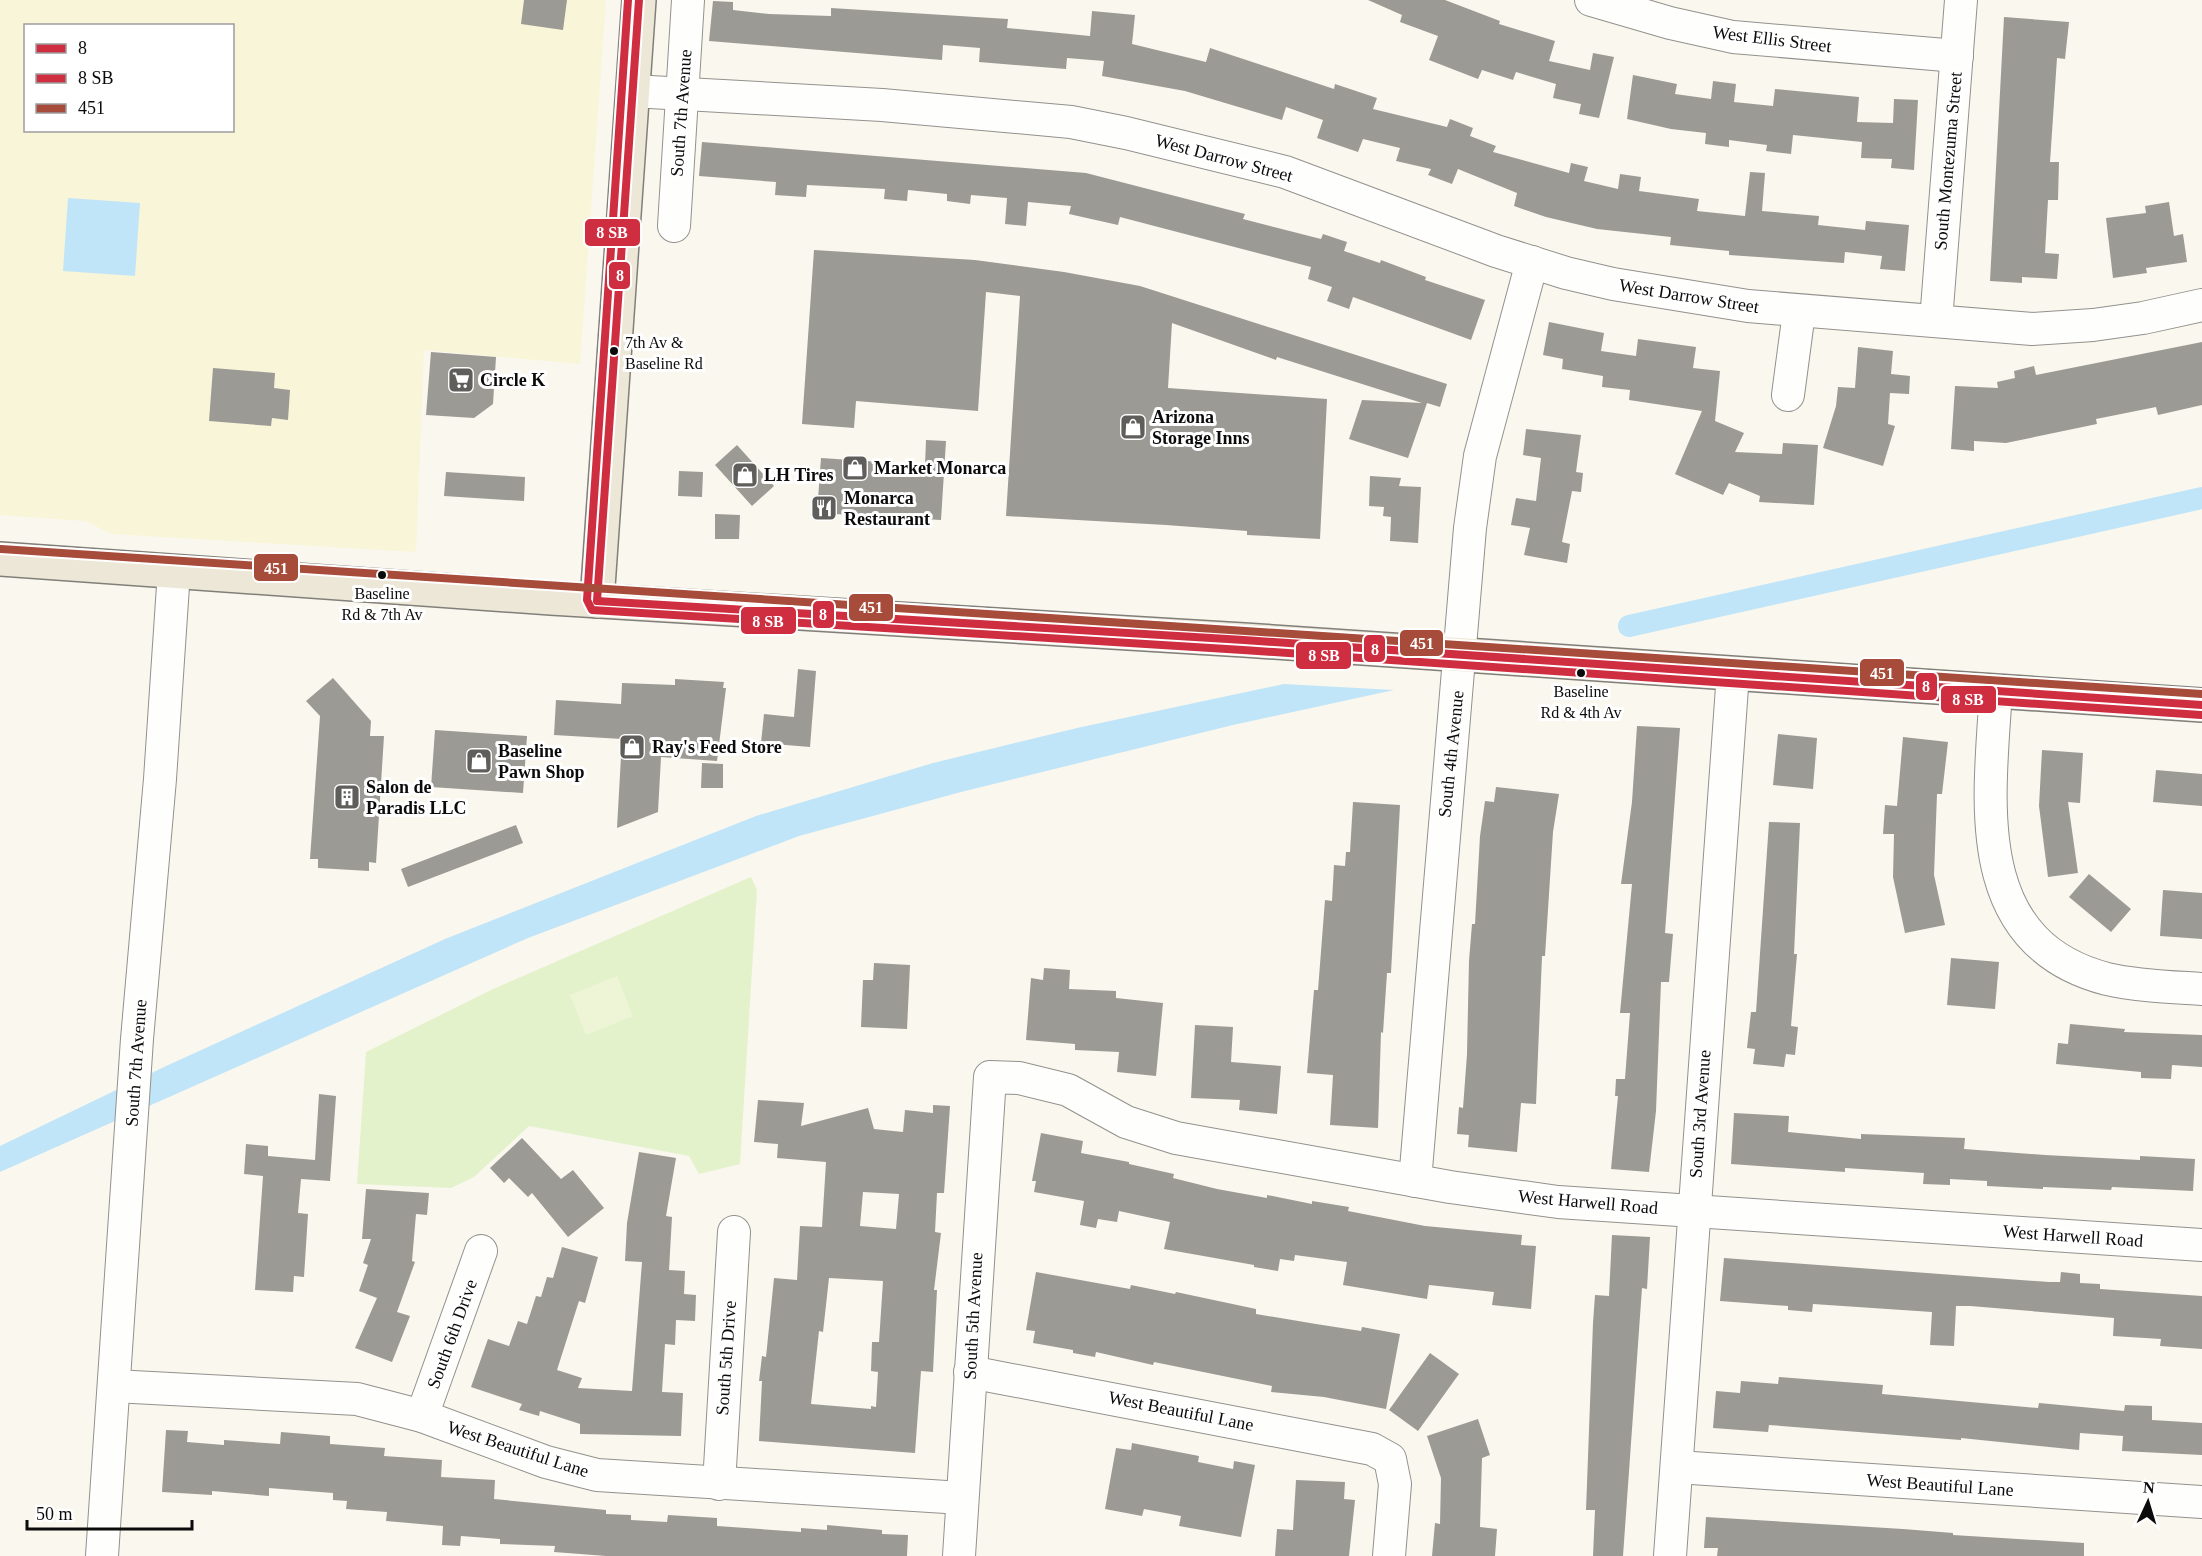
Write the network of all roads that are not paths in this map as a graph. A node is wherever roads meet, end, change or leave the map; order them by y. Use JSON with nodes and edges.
{"nodes":[{"id":1,"x":639,"y":0,"type":"edge"},
{"id":2,"x":688,"y":0,"type":"edge"},
{"id":3,"x":1591,"y":0,"type":"edge"},
{"id":4,"x":1961,"y":0,"type":"edge"},
{"id":5,"x":1956,"y":56,"type":"junction"},
{"id":6,"x":633,"y":91,"type":"junction"},
{"id":7,"x":682,"y":94,"type":"junction"},
{"id":8,"x":674,"y":226,"type":"dead end"},
{"id":9,"x":1532,"y":262,"type":"junction"},
{"id":10,"x":2202,"y":305,"type":"edge"},
{"id":11,"x":1798,"y":312,"type":"junction"},
{"id":12,"x":1935,"y":321,"type":"junction"},
{"id":13,"x":1788,"y":395,"type":"dead end"},
{"id":14,"x":0,"y":559,"type":"edge"},
{"id":15,"x":174,"y":571,"type":"junction"},
{"id":16,"x":597,"y":601,"type":"junction"},
{"id":17,"x":1461,"y":654,"type":"junction"},
{"id":18,"x":1733,"y":673,"type":"junction"},
{"id":19,"x":1996,"y":691,"type":"junction"},
{"id":20,"x":2202,"y":705,"type":"edge"},
{"id":21,"x":2202,"y":989,"type":"edge"},
{"id":22,"x":990,"y":1077,"type":"joint"},
{"id":23,"x":1415,"y":1181,"type":"junction"},
{"id":24,"x":1694,"y":1211,"type":"junction"},
{"id":25,"x":734,"y":1232,"type":"dead end"},
{"id":26,"x":2202,"y":1245,"type":"edge"},
{"id":27,"x":482,"y":1251,"type":"dead end"},
{"id":28,"x":970,"y":1372,"type":"junction"},
{"id":29,"x":114,"y":1386,"type":"junction"},
{"id":30,"x":422,"y":1416,"type":"junction"},
{"id":31,"x":1677,"y":1467,"type":"junction"},
{"id":32,"x":719,"y":1484,"type":"junction"},
{"id":33,"x":962,"y":1498,"type":"junction"},
{"id":34,"x":2202,"y":1502,"type":"edge"},
{"id":35,"x":102,"y":1556,"type":"edge"},
{"id":36,"x":959,"y":1556,"type":"edge"},
{"id":37,"x":1389,"y":1556,"type":"edge"},
{"id":38,"x":1670,"y":1556,"type":"edge"}],
"edges":[{"from":1,"to":6,"type":"main road"},
{"from":2,"to":7,"type":"street","name":"South 7th Avenue"},
{"from":3,"to":5,"type":"street","name":"West Ellis Street"},
{"from":4,"to":5,"type":"street","name":"South Montezuma Street"},
{"from":5,"to":12,"type":"street","name":"South Montezuma Street"},
{"from":6,"to":7,"type":"street","name":"West Darrow Street"},
{"from":6,"to":16,"type":"main road"},
{"from":7,"to":8,"type":"street","name":"South 7th Avenue"},
{"from":7,"to":9,"type":"street","name":"West Darrow Street"},
{"from":9,"to":11,"type":"street","name":"West Darrow Street"},
{"from":9,"to":17,"type":"street","name":"South 4th Avenue"},
{"from":10,"to":12,"type":"street","name":"West Darrow Street"},
{"from":11,"to":12,"type":"street","name":"West Darrow Street"},
{"from":11,"to":13,"type":"street"},
{"from":14,"to":15,"type":"main road"},
{"from":15,"to":16,"type":"main road"},
{"from":15,"to":29,"type":"street","name":"South 7th Avenue"},
{"from":16,"to":17,"type":"main road"},
{"from":17,"to":18,"type":"main road"},
{"from":17,"to":23,"type":"street","name":"South 4th Avenue"},
{"from":18,"to":19,"type":"main road"},
{"from":18,"to":24,"type":"street","name":"South 3rd Avenue"},
{"from":19,"to":20,"type":"main road"},
{"from":19,"to":21,"type":"street"},
{"from":22,"to":23,"type":"street","name":"West Harwell Road"},
{"from":22,"to":28,"type":"street","name":"South 5th Avenue"},
{"from":23,"to":24,"type":"street","name":"West Harwell Road"},
{"from":24,"to":26,"type":"street","name":"West Harwell Road"},
{"from":24,"to":31,"type":"street","name":"South 3rd Avenue"},
{"from":25,"to":32,"type":"street","name":"South 5th Drive"},
{"from":27,"to":30,"type":"street","name":"South 6th Drive"},
{"from":28,"to":33,"type":"street","name":"South 5th Avenue"},
{"from":28,"to":37,"type":"street","name":"West Beautiful Lane"},
{"from":29,"to":30,"type":"street","name":"West Beautiful Lane"},
{"from":29,"to":35,"type":"street","name":"South 7th Avenue"},
{"from":30,"to":32,"type":"street","name":"West Beautiful Lane"},
{"from":31,"to":34,"type":"street","name":"West Beautiful Lane"},
{"from":31,"to":38,"type":"street","name":"South 3rd Avenue"},
{"from":32,"to":33,"type":"street","name":"West Beautiful Lane"},
{"from":33,"to":36,"type":"street","name":"South 5th Avenue"}]}
